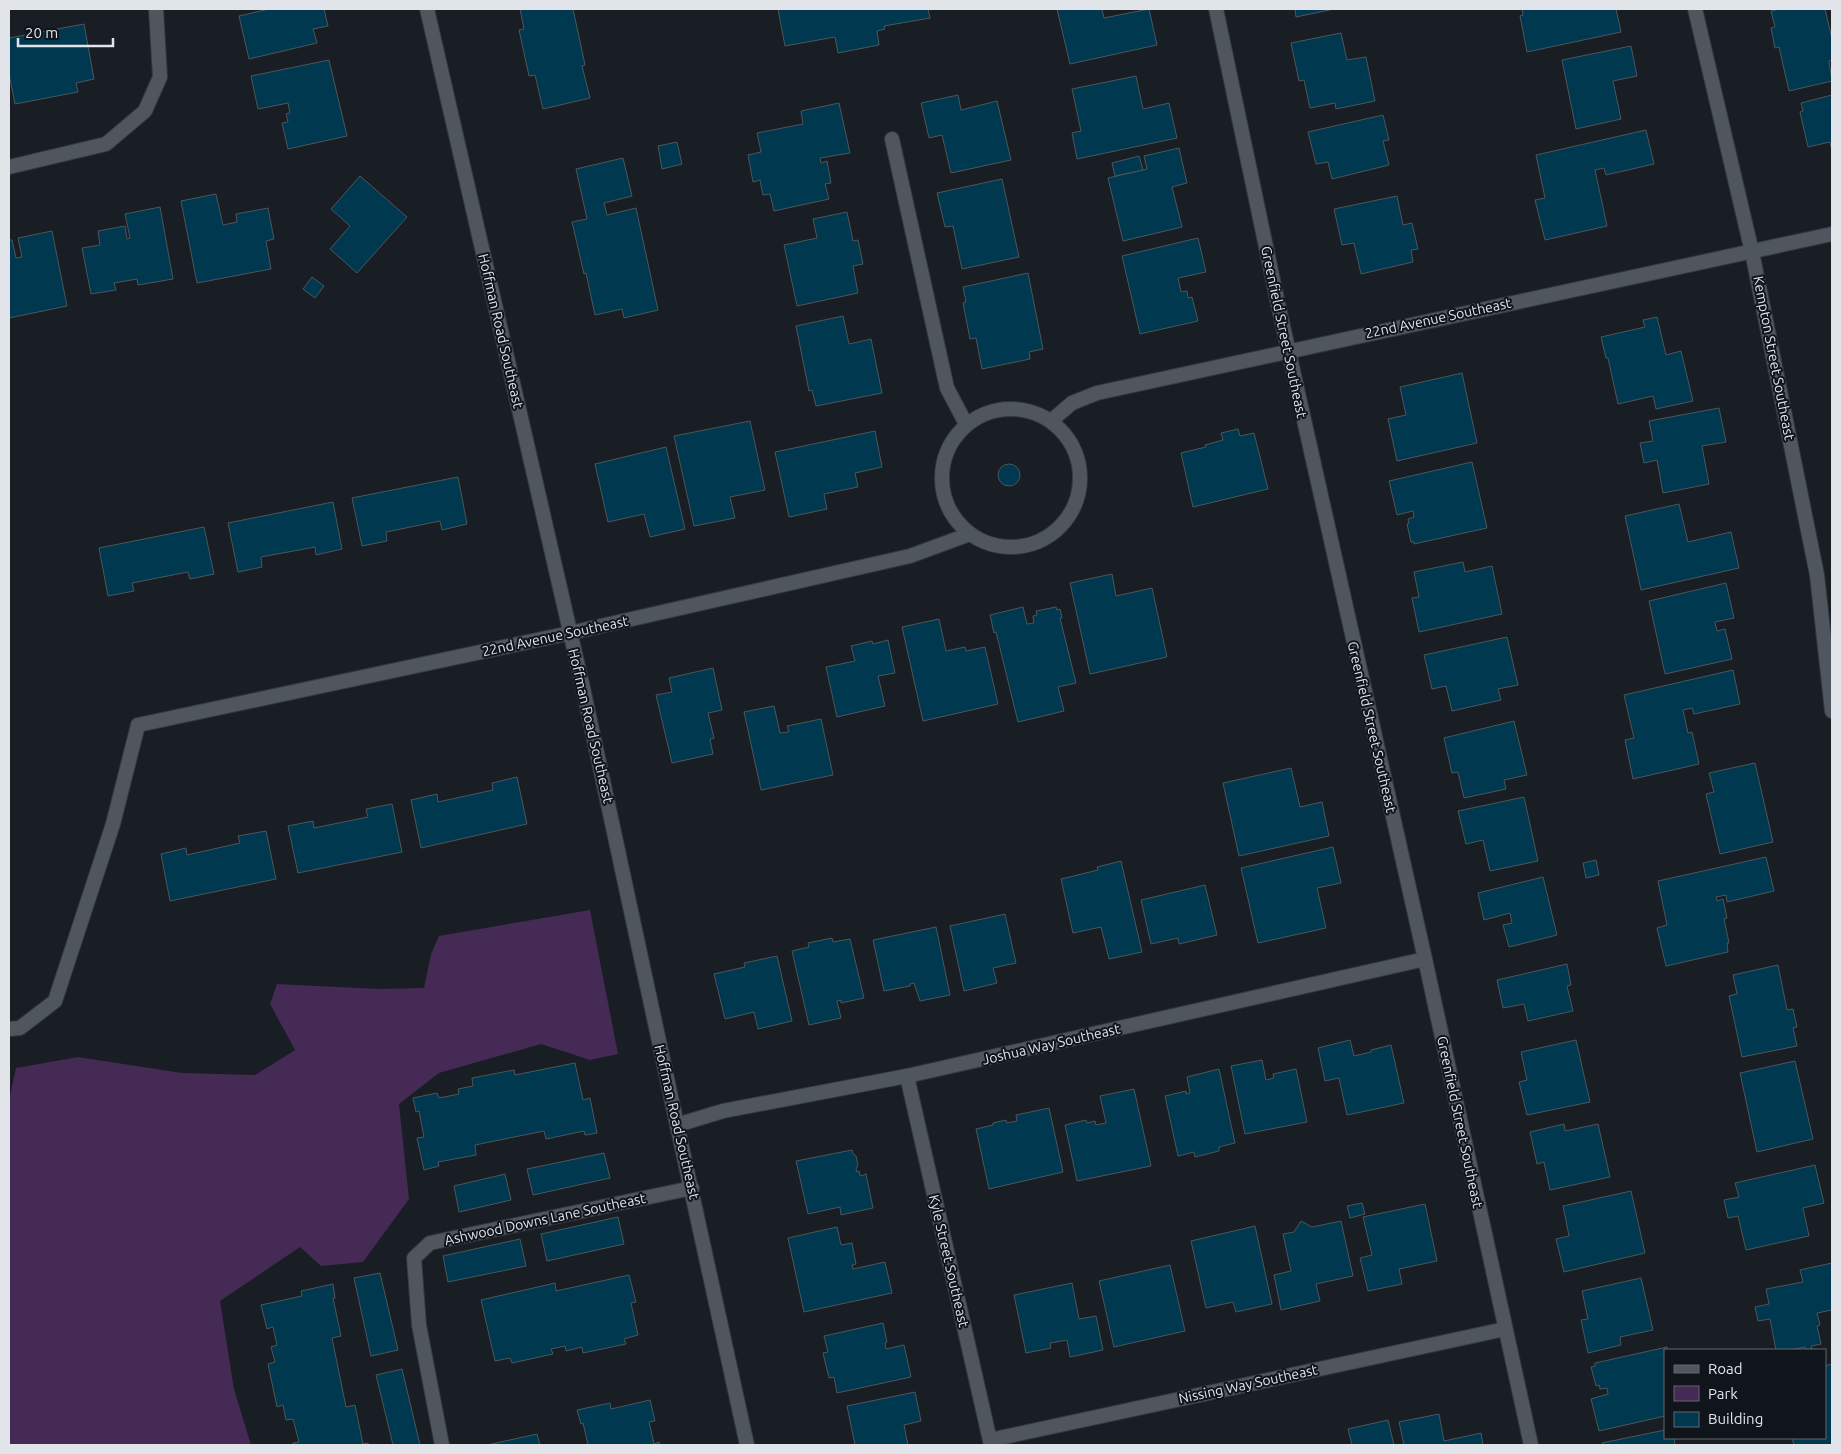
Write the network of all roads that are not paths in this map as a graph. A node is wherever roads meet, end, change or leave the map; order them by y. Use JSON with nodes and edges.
{"nodes":[{"id":1,"x":156,"y":9,"type":"edge"},
{"id":2,"x":427,"y":9,"type":"edge"},
{"id":3,"x":1216,"y":9,"type":"edge"},
{"id":4,"x":1695,"y":9,"type":"edge"},
{"id":5,"x":892,"y":139,"type":"dead end"},
{"id":6,"x":9,"y":167,"type":"edge"},
{"id":7,"x":1832,"y":234,"type":"edge"},
{"id":8,"x":1752,"y":252,"type":"junction"},
{"id":9,"x":1289,"y":351,"type":"junction"},
{"id":10,"x":1051,"y":421,"type":"junction"},
{"id":11,"x":966,"y":424,"type":"junction"},
{"id":12,"x":970,"y":534,"type":"junction"},
{"id":13,"x":570,"y":633,"type":"junction"},
{"id":14,"x":1832,"y":711,"type":"edge"},
{"id":15,"x":1425,"y":959,"type":"junction"},
{"id":16,"x":9,"y":1029,"type":"edge"},
{"id":17,"x":907,"y":1076,"type":"junction"},
{"id":18,"x":677,"y":1125,"type":"junction"},
{"id":19,"x":692,"y":1188,"type":"junction"},
{"id":20,"x":1505,"y":1329,"type":"junction"},
{"id":21,"x":991,"y":1442,"type":"edge"},
{"id":22,"x":442,"y":1445,"type":"edge"},
{"id":23,"x":747,"y":1445,"type":"edge"},
{"id":24,"x":1531,"y":1445,"type":"edge"}],
"edges":[{"from":1,"to":6,"type":"street"},
{"from":2,"to":13,"type":"street","name":"Hoffman Road Southeast"},
{"from":3,"to":9,"type":"street","name":"Greenfield Street Southeast"},
{"from":4,"to":8,"type":"street","name":"Kempton Street Southeast"},
{"from":5,"to":11,"type":"street"},
{"from":7,"to":8,"type":"street","name":"22nd Avenue Southeast"},
{"from":8,"to":9,"type":"street","name":"22nd Avenue Southeast"},
{"from":8,"to":14,"type":"street","name":"Kempton Street Southeast"},
{"from":9,"to":10,"type":"street","name":"22nd Avenue Southeast"},
{"from":9,"to":15,"type":"street","name":"Greenfield Street Southeast"},
{"from":10,"to":11,"type":"street"},
{"from":10,"to":12,"type":"street"},
{"from":11,"to":12,"type":"street"},
{"from":12,"to":13,"type":"street","name":"22nd Avenue Southeast"},
{"from":13,"to":16,"type":"street","name":"22nd Avenue Southeast"},
{"from":13,"to":18,"type":"street","name":"Hoffman Road Southeast"},
{"from":15,"to":17,"type":"street","name":"Joshua Way Southeast"},
{"from":15,"to":20,"type":"street","name":"Greenfield Street Southeast"},
{"from":17,"to":18,"type":"street","name":"Joshua Way Southeast"},
{"from":17,"to":21,"type":"street","name":"Kyle Street Southeast"},
{"from":18,"to":19,"type":"street","name":"Hoffman Road Southeast"},
{"from":19,"to":22,"type":"street","name":"Ashwood Downs Lane Southeast"},
{"from":19,"to":23,"type":"street","name":"Hoffman Road Southeast"},
{"from":20,"to":21,"type":"street","name":"Nissing Way Southeast"},
{"from":20,"to":24,"type":"street","name":"Greenfield Street Southeast"}]}
